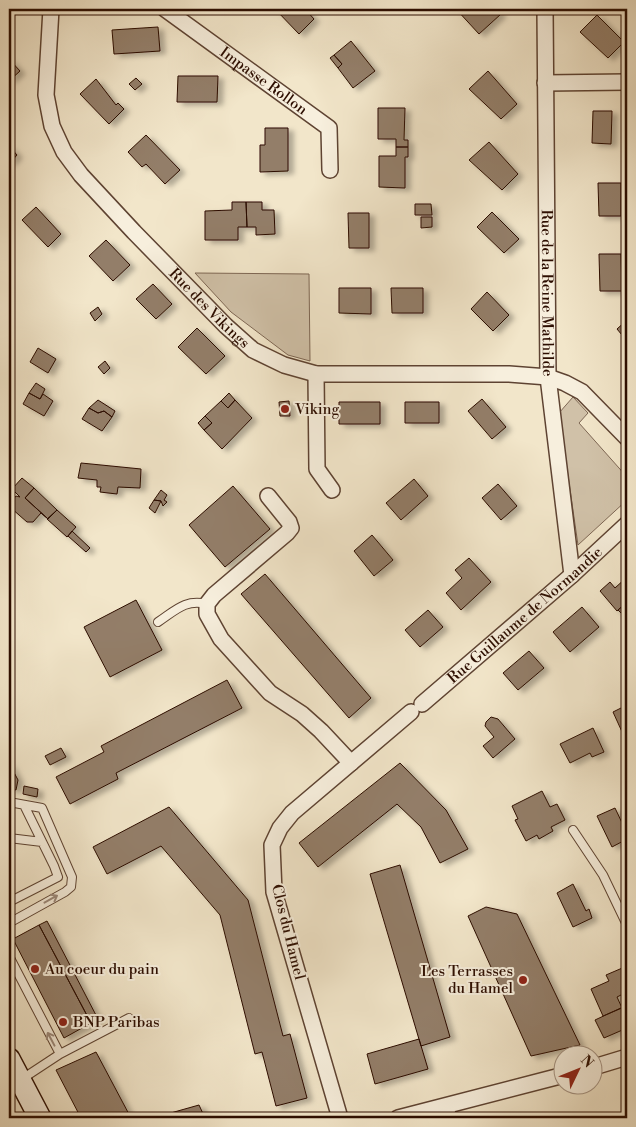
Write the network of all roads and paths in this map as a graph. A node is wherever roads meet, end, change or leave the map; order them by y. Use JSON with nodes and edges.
{"nodes":[{"id":1,"x":51,"y":9,"type":"edge"},
{"id":2,"x":165,"y":9,"type":"edge"},
{"id":3,"x":545,"y":9,"type":"edge"},
{"id":4,"x":627,"y":82,"type":"edge"},
{"id":5,"x":545,"y":83,"type":"junction"},
{"id":6,"x":330,"y":170,"type":"dead end"},
{"id":7,"x":316,"y":374,"type":"junction"},
{"id":8,"x":548,"y":378,"type":"junction"},
{"id":9,"x":627,"y":438,"type":"edge"},
{"id":10,"x":332,"y":490,"type":"dead end"},
{"id":11,"x":268,"y":496,"type":"dead end"},
{"id":12,"x":627,"y":524,"type":"edge"},
{"id":13,"x":572,"y":575,"type":"junction"},
{"id":14,"x":207,"y":604,"type":"junction"},
{"id":15,"x":158,"y":622,"type":"dead end"},
{"id":16,"x":416,"y":708,"type":"joint"},
{"id":17,"x":351,"y":763,"type":"junction"},
{"id":18,"x":9,"y":802,"type":"edge"},
{"id":19,"x":24,"y":804,"type":"junction"},
{"id":20,"x":573,"y":830,"type":"dead end"},
{"id":21,"x":9,"y":838,"type":"edge"},
{"id":22,"x":42,"y":842,"type":"junction"},
{"id":23,"x":9,"y":902,"type":"edge"},
{"id":24,"x":9,"y":923,"type":"edge"},
{"id":25,"x":627,"y":925,"type":"edge"},
{"id":26,"x":9,"y":956,"type":"edge"},
{"id":27,"x":129,"y":1018,"type":"dead end"},
{"id":28,"x":60,"y":1054,"type":"junction"},
{"id":29,"x":627,"y":1057,"type":"edge"},
{"id":30,"x":9,"y":1059,"type":"edge"},
{"id":31,"x":604,"y":1064,"type":"edge"},
{"id":32,"x":554,"y":1078,"type":"edge"},
{"id":33,"x":20,"y":1080,"type":"junction"},
{"id":34,"x":451,"y":1112,"type":"edge"},
{"id":35,"x":40,"y":1118,"type":"edge"},
{"id":36,"x":340,"y":1118,"type":"edge"},
{"id":37,"x":398,"y":1118,"type":"edge"}],
"edges":[{"from":1,"to":7,"type":"street","name":"Rue des Vikings"},
{"from":2,"to":6,"type":"street","name":"Impasse Rollon"},
{"from":3,"to":5,"type":"street","name":"Rue de la Reine Mathilde"},
{"from":4,"to":5,"type":"street"},
{"from":5,"to":8,"type":"street","name":"Rue de la Reine Mathilde"},
{"from":7,"to":8,"type":"street","name":"Rue des Vikings"},
{"from":7,"to":10,"type":"street"},
{"from":8,"to":9,"type":"street","name":"Rue des Vikings"},
{"from":8,"to":13,"type":"street","name":"Rue de la Reine Mathilde"},
{"from":11,"to":14,"type":"street"},
{"from":12,"to":13,"type":"street","name":"Rue Guillaume de Normandie"},
{"from":13,"to":16,"type":"street","name":"Rue Guillaume de Normandie"},
{"from":14,"to":15,"type":"lane"},
{"from":14,"to":17,"type":"street"},
{"from":16,"to":17,"type":"street","name":"Clos du Hamel"},
{"from":17,"to":36,"type":"street","name":"Clos du Hamel"},
{"from":18,"to":19,"type":"lane"},
{"from":19,"to":22,"type":"lane"},
{"from":24,"to":19,"type":"lane","one_way":true},
{"from":20,"to":25,"type":"lane"},
{"from":21,"to":22,"type":"lane"},
{"from":22,"to":23,"type":"lane"},
{"from":28,"to":26,"type":"lane","one_way":true},
{"from":27,"to":28,"type":"lane"},
{"from":28,"to":33,"type":"lane"},
{"from":29,"to":31,"type":"street"},
{"from":30,"to":33,"type":"main road"},
{"from":32,"to":34,"type":"street"},
{"from":33,"to":35,"type":"main road"},
{"from":34,"to":37,"type":"street"}]}
